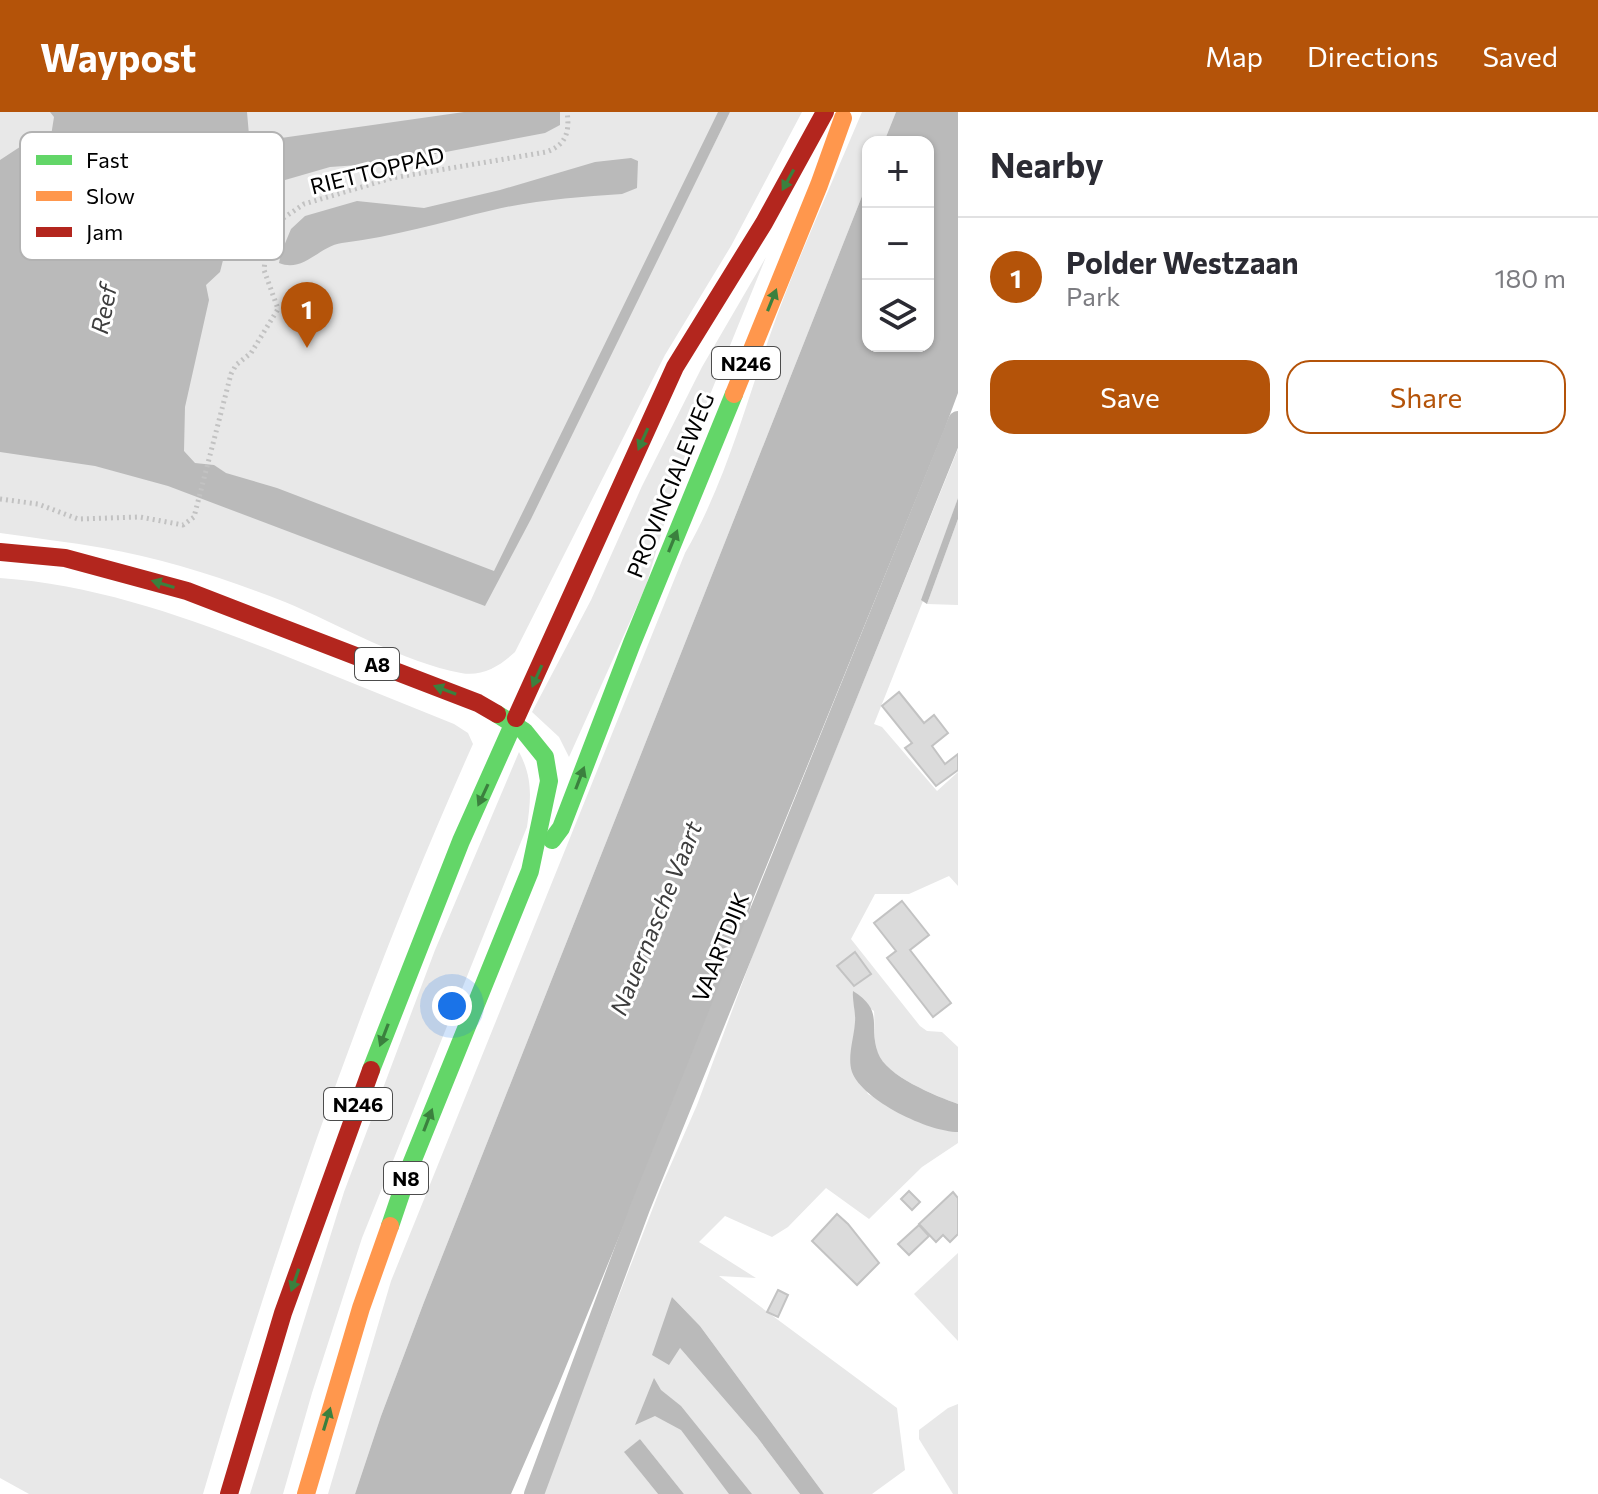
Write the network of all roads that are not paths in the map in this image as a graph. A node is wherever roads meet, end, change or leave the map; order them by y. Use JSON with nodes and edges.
{"nodes":[{"id":1,"x":825,"y":112,"type":"edge"},
{"id":2,"x":845,"y":112,"type":"edge"},
{"id":3,"x":958,"y":421,"type":"edge"},
{"id":4,"x":0,"y":552,"type":"edge"},
{"id":5,"x":515,"y":724,"type":"junction"},
{"id":6,"x":530,"y":871,"type":"junction"},
{"id":7,"x":229,"y":1494,"type":"edge"},
{"id":8,"x":306,"y":1494,"type":"edge"},
{"id":9,"x":534,"y":1494,"type":"edge"}],
"edges":[{"from":1,"to":5,"type":"highway","name":"PROVINCIALEWEG","number":"N246","one_way":true},
{"from":6,"to":2,"type":"highway","name":"PROVINCIALEWEG","number":"N246","one_way":true},
{"from":3,"to":9,"type":"street","name":"VAARTDIJK"},
{"from":5,"to":4,"type":"highway","number":"A8","one_way":true},
{"from":5,"to":6,"type":"highway","number":"A8"},
{"from":5,"to":7,"type":"highway","number":"N246","one_way":true},
{"from":8,"to":6,"type":"highway","number":"N8","one_way":true}]}
